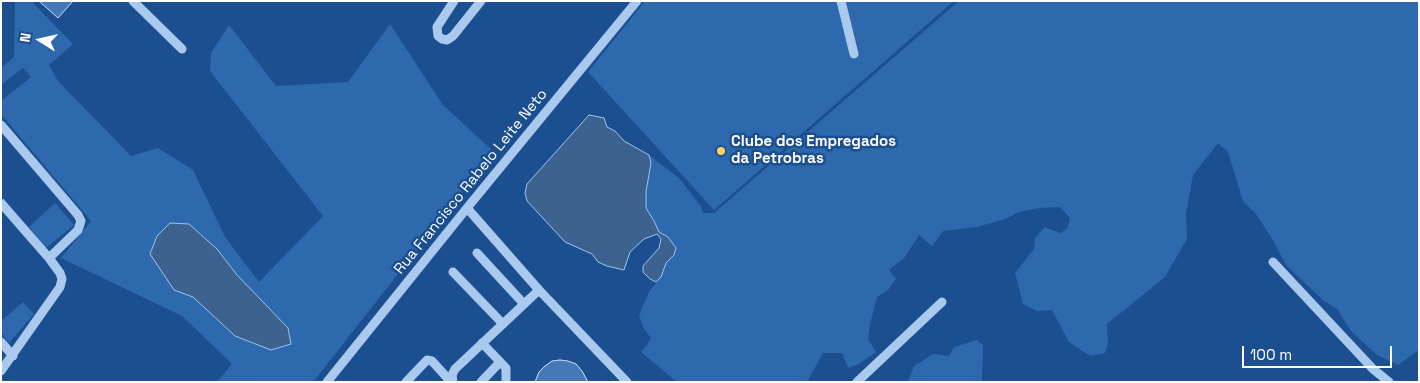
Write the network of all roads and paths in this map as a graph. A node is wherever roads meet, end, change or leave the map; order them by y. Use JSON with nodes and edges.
{"nodes":[{"id":1,"x":134,"y":1,"type":"edge"},
{"id":2,"x":454,"y":1,"type":"edge"},
{"id":3,"x":481,"y":1,"type":"edge"},
{"id":4,"x":637,"y":1,"type":"edge"},
{"id":5,"x":841,"y":1,"type":"edge"},
{"id":6,"x":182,"y":50,"type":"dead end"},
{"id":7,"x":854,"y":54,"type":"dead end"},
{"id":8,"x":3,"y":130,"type":"edge"},
{"id":9,"x":1,"y":203,"type":"edge"},
{"id":10,"x":467,"y":208,"type":"junction"},
{"id":11,"x":477,"y":253,"type":"dead end"},
{"id":12,"x":48,"y":258,"type":"junction"},
{"id":13,"x":1273,"y":262,"type":"dead end"},
{"id":14,"x":453,"y":272,"type":"dead end"},
{"id":15,"x":539,"y":290,"type":"junction"},
{"id":16,"x":942,"y":302,"type":"dead end"},
{"id":17,"x":524,"y":304,"type":"junction"},
{"id":18,"x":503,"y":324,"type":"junction"},
{"id":19,"x":1,"y":342,"type":"edge"},
{"id":20,"x":482,"y":343,"type":"junction"},
{"id":21,"x":13,"y":356,"type":"junction"},
{"id":22,"x":500,"y":362,"type":"junction"},
{"id":23,"x":1,"y":371,"type":"edge"},
{"id":24,"x":327,"y":382,"type":"edge"},
{"id":25,"x":406,"y":382,"type":"edge"},
{"id":26,"x":452,"y":382,"type":"edge"},
{"id":27,"x":481,"y":382,"type":"edge"},
{"id":28,"x":506,"y":382,"type":"edge"},
{"id":29,"x":627,"y":382,"type":"edge"},
{"id":30,"x":857,"y":382,"type":"edge"},
{"id":31,"x":1389,"y":382,"type":"edge"}],
"edges":[{"from":1,"to":6,"type":"street"},
{"from":2,"to":3,"type":"street"},
{"from":4,"to":10,"type":"street","name":"Rua Francisco Rabelo Leite Neto"},
{"from":5,"to":7,"type":"street"},
{"from":8,"to":12,"type":"street"},
{"from":9,"to":12,"type":"street"},
{"from":10,"to":15,"type":"street"},
{"from":10,"to":24,"type":"street","name":"Rua Francisco Rabelo Leite Neto"},
{"from":11,"to":17,"type":"street"},
{"from":12,"to":21,"type":"street"},
{"from":13,"to":31,"type":"street"},
{"from":14,"to":18,"type":"street"},
{"from":15,"to":17,"type":"street"},
{"from":15,"to":29,"type":"street"},
{"from":16,"to":30,"type":"street"},
{"from":17,"to":18,"type":"street"},
{"from":18,"to":20,"type":"street"},
{"from":19,"to":21,"type":"street"},
{"from":20,"to":22,"type":"street"},
{"from":20,"to":26,"type":"street"},
{"from":21,"to":23,"type":"street"},
{"from":22,"to":27,"type":"street"},
{"from":22,"to":28,"type":"street"},
{"from":25,"to":26,"type":"street"}]}
